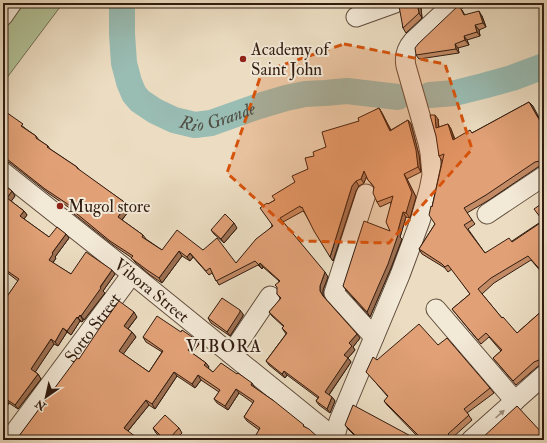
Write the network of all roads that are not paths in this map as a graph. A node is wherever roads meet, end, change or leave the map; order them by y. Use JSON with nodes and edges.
{"nodes":[{"id":1,"x":12,"y":3,"type":"edge"},
{"id":2,"x":395,"y":3,"type":"edge"},
{"id":3,"x":454,"y":3,"type":"edge"},
{"id":4,"x":3,"y":16,"type":"edge"},
{"id":5,"x":356,"y":17,"type":"dead end"},
{"id":6,"x":3,"y":172,"type":"edge"},
{"id":7,"x":544,"y":176,"type":"edge"},
{"id":8,"x":366,"y":194,"type":"dead end"},
{"id":9,"x":487,"y":214,"type":"dead end"},
{"id":10,"x":132,"y":274,"type":"junction"},
{"id":11,"x":270,"y":296,"type":"dead end"},
{"id":12,"x":436,"y":309,"type":"dead end"},
{"id":13,"x":374,"y":337,"type":"junction"},
{"id":14,"x":231,"y":354,"type":"junction"},
{"id":15,"x":544,"y":375,"type":"edge"},
{"id":16,"x":515,"y":401,"type":"junction"},
{"id":17,"x":335,"y":439,"type":"edge"},
{"id":18,"x":9,"y":440,"type":"edge"},
{"id":19,"x":470,"y":440,"type":"edge"}],
"edges":[{"from":1,"to":4,"type":"street"},
{"from":2,"to":5,"type":"street"},
{"from":3,"to":13,"type":"street"},
{"from":6,"to":10,"type":"street","name":"Vibora Street"},
{"from":7,"to":9,"type":"street"},
{"from":8,"to":13,"type":"street"},
{"from":10,"to":14,"type":"street","name":"Vibora Street"},
{"from":10,"to":18,"type":"street","name":"Sotto Street"},
{"from":11,"to":14,"type":"street"},
{"from":12,"to":16,"type":"street"},
{"from":13,"to":17,"type":"street"},
{"from":14,"to":17,"type":"street","name":"Vibora Street"},
{"from":15,"to":16,"type":"street"},
{"from":19,"to":16,"type":"street","one_way":true}]}
